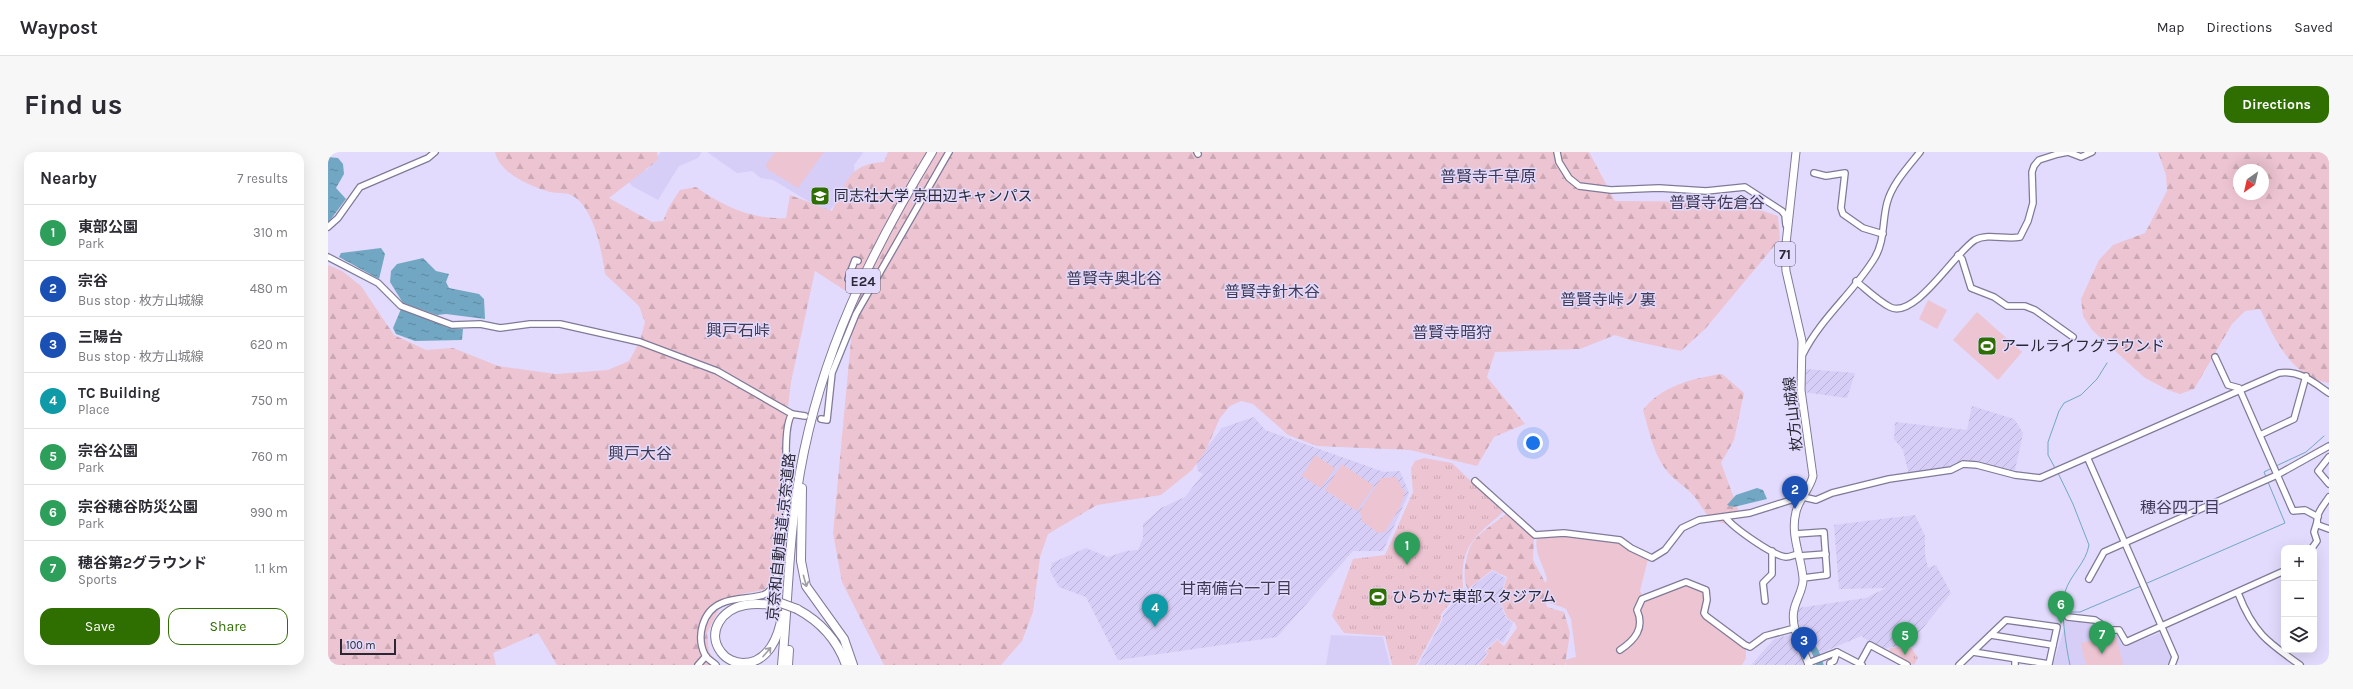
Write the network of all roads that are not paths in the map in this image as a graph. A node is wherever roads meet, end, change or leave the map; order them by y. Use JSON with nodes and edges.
{"nodes":[{"id":1,"x":435,"y":152,"type":"edge"},
{"id":2,"x":933,"y":152,"type":"edge"},
{"id":3,"x":948,"y":152,"type":"edge"},
{"id":4,"x":1557,"y":152,"type":"edge"},
{"id":5,"x":1796,"y":152,"type":"edge"},
{"id":6,"x":1920,"y":152,"type":"edge"},
{"id":7,"x":2092,"y":152,"type":"edge"},
{"id":8,"x":1814,"y":173,"type":"dead end"},
{"id":9,"x":1788,"y":226,"type":"junction"},
{"id":10,"x":328,"y":228,"type":"edge"},
{"id":11,"x":1882,"y":234,"type":"junction"},
{"id":12,"x":1958,"y":255,"type":"junction"},
{"id":13,"x":328,"y":257,"type":"edge"},
{"id":14,"x":858,"y":261,"type":"dead end"},
{"id":15,"x":848,"y":279,"type":"dead end"},
{"id":16,"x":1856,"y":281,"type":"junction"},
{"id":17,"x":2073,"y":337,"type":"dead end"},
{"id":18,"x":1802,"y":354,"type":"junction"},
{"id":19,"x":2215,"y":357,"type":"dead end"},
{"id":20,"x":2306,"y":376,"type":"junction"},
{"id":21,"x":2240,"y":391,"type":"junction"},
{"id":22,"x":2329,"y":393,"type":"edge"},
{"id":23,"x":792,"y":414,"type":"junction"},
{"id":24,"x":805,"y":416,"type":"dead end"},
{"id":25,"x":821,"y":419,"type":"dead end"},
{"id":26,"x":2260,"y":435,"type":"junction"},
{"id":27,"x":2329,"y":446,"type":"edge"},
{"id":28,"x":2329,"y":458,"type":"edge"},
{"id":29,"x":2088,"y":459,"type":"junction"},
{"id":30,"x":2277,"y":475,"type":"junction"},
{"id":31,"x":1474,"y":481,"type":"dead end"},
{"id":32,"x":2329,"y":484,"type":"edge"},
{"id":33,"x":800,"y":490,"type":"junction"},
{"id":34,"x":2329,"y":497,"type":"edge"},
{"id":35,"x":1802,"y":500,"type":"junction"},
{"id":36,"x":1726,"y":518,"type":"junction"},
{"id":37,"x":2318,"y":520,"type":"junction"},
{"id":38,"x":2329,"y":528,"type":"edge"},
{"id":39,"x":1794,"y":534,"type":"junction"},
{"id":40,"x":2124,"y":543,"type":"junction"},
{"id":41,"x":2314,"y":545,"type":"edge"},
{"id":42,"x":1772,"y":551,"type":"junction"},
{"id":43,"x":1826,"y":554,"type":"junction"},
{"id":44,"x":1798,"y":555,"type":"junction"},
{"id":45,"x":2281,"y":572,"type":"edge"},
{"id":46,"x":1804,"y":578,"type":"junction"},
{"id":47,"x":2089,"y":579,"type":"dead end"},
{"id":48,"x":2238,"y":593,"type":"junction"},
{"id":49,"x":1765,"y":601,"type":"dead end"},
{"id":50,"x":778,"y":604,"type":"junction"},
{"id":51,"x":797,"y":611,"type":"junction"},
{"id":52,"x":2068,"y":617,"type":"dead end"},
{"id":53,"x":2161,"y":627,"type":"junction"},
{"id":54,"x":1795,"y":628,"type":"junction"},
{"id":55,"x":1991,"y":635,"type":"junction"},
{"id":56,"x":2053,"y":646,"type":"junction"},
{"id":57,"x":1620,"y":650,"type":"dead end"},
{"id":58,"x":1837,"y":652,"type":"junction"},
{"id":59,"x":1973,"y":652,"type":"junction"},
{"id":60,"x":706,"y":656,"type":"junction"},
{"id":61,"x":1813,"y":661,"type":"edge"},
{"id":62,"x":2015,"y":662,"type":"edge"},
{"id":63,"x":1860,"y":664,"type":"edge"},
{"id":64,"x":698,"y":665,"type":"edge"},
{"id":65,"x":716,"y":665,"type":"edge"},
{"id":66,"x":730,"y":665,"type":"edge"},
{"id":67,"x":782,"y":665,"type":"edge"},
{"id":68,"x":788,"y":665,"type":"edge"},
{"id":69,"x":842,"y":665,"type":"edge"},
{"id":70,"x":846,"y":665,"type":"edge"},
{"id":71,"x":853,"y":665,"type":"edge"},
{"id":72,"x":1830,"y":665,"type":"edge"},
{"id":73,"x":1907,"y":665,"type":"edge"},
{"id":74,"x":1959,"y":665,"type":"edge"},
{"id":75,"x":2172,"y":665,"type":"edge"},
{"id":76,"x":2300,"y":665,"type":"edge"}],
"edges":[{"from":1,"to":10,"type":"street"},
{"from":2,"to":33,"type":"highway","name":"京奈和自動車道;京奈道路","number":"E24"},
{"from":3,"to":25,"type":"street"},
{"from":4,"to":9,"type":"street"},
{"from":5,"to":9,"type":"main road","name":"枚方山城線","number":"71"},
{"from":6,"to":11,"type":"street"},
{"from":7,"to":12,"type":"street"},
{"from":8,"to":11,"type":"street"},
{"from":9,"to":18,"type":"main road","name":"枚方山城線","number":"71"},
{"from":11,"to":16,"type":"street"},
{"from":12,"to":16,"type":"street"},
{"from":12,"to":17,"type":"street"},
{"from":13,"to":23,"type":"street"},
{"from":14,"to":15,"type":"street"},
{"from":16,"to":18,"type":"street"},
{"from":18,"to":35,"type":"main road","name":"枚方山城線","number":"71"},
{"from":19,"to":21,"type":"street"},
{"from":20,"to":21,"type":"street"},
{"from":20,"to":22,"type":"street"},
{"from":20,"to":26,"type":"street"},
{"from":21,"to":26,"type":"street"},
{"from":21,"to":29,"type":"street"},
{"from":23,"to":24,"type":"street"},
{"from":23,"to":60,"type":"street"},
{"from":26,"to":30,"type":"street"},
{"from":27,"to":30,"type":"street"},
{"from":28,"to":32,"type":"street"},
{"from":29,"to":35,"type":"street"},
{"from":29,"to":40,"type":"street"},
{"from":30,"to":37,"type":"street"},
{"from":30,"to":40,"type":"street"},
{"from":31,"to":36,"type":"street"},
{"from":50,"to":33,"type":"highway","one_way":true},
{"from":33,"to":67,"type":"highway","name":"京奈和自動車道;京奈道路","number":"E24"},
{"from":33,"to":68,"type":"highway","name":"京奈和自動車道;京奈道路","number":"E24"},
{"from":33,"to":71,"type":"highway","one_way":true},
{"from":34,"to":37,"type":"street"},
{"from":35,"to":36,"type":"street"},
{"from":35,"to":39,"type":"main road","name":"枚方山城線","number":"71"},
{"from":36,"to":42,"type":"street"},
{"from":37,"to":38,"type":"street"},
{"from":37,"to":41,"type":"street"},
{"from":39,"to":43,"type":"street"},
{"from":39,"to":44,"type":"main road","name":"枚方山城線","number":"71"},
{"from":40,"to":47,"type":"street"},
{"from":40,"to":53,"type":"street"},
{"from":42,"to":44,"type":"street"},
{"from":42,"to":49,"type":"street"},
{"from":43,"to":44,"type":"street"},
{"from":43,"to":46,"type":"street"},
{"from":44,"to":46,"type":"main road","name":"枚方山城線","number":"71"},
{"from":45,"to":48,"type":"street"},
{"from":46,"to":54,"type":"main road"},
{"from":48,"to":53,"type":"street"},
{"from":48,"to":76,"type":"street"},
{"from":50,"to":51,"type":"highway"},
{"from":50,"to":66,"type":"highway"},
{"from":51,"to":69,"type":"highway"},
{"from":51,"to":70,"type":"highway"},
{"from":52,"to":53,"type":"street"},
{"from":53,"to":75,"type":"street"},
{"from":54,"to":57,"type":"street"},
{"from":54,"to":61,"type":"main road"},
{"from":55,"to":56,"type":"street"},
{"from":55,"to":56,"type":"street"},
{"from":55,"to":59,"type":"street"},
{"from":56,"to":62,"type":"street"},
{"from":58,"to":61,"type":"street"},
{"from":58,"to":63,"type":"street"},
{"from":58,"to":72,"type":"street"},
{"from":59,"to":62,"type":"street"},
{"from":59,"to":74,"type":"street"},
{"from":60,"to":64,"type":"street"},
{"from":60,"to":65,"type":"street"},
{"from":63,"to":73,"type":"street"}]}
